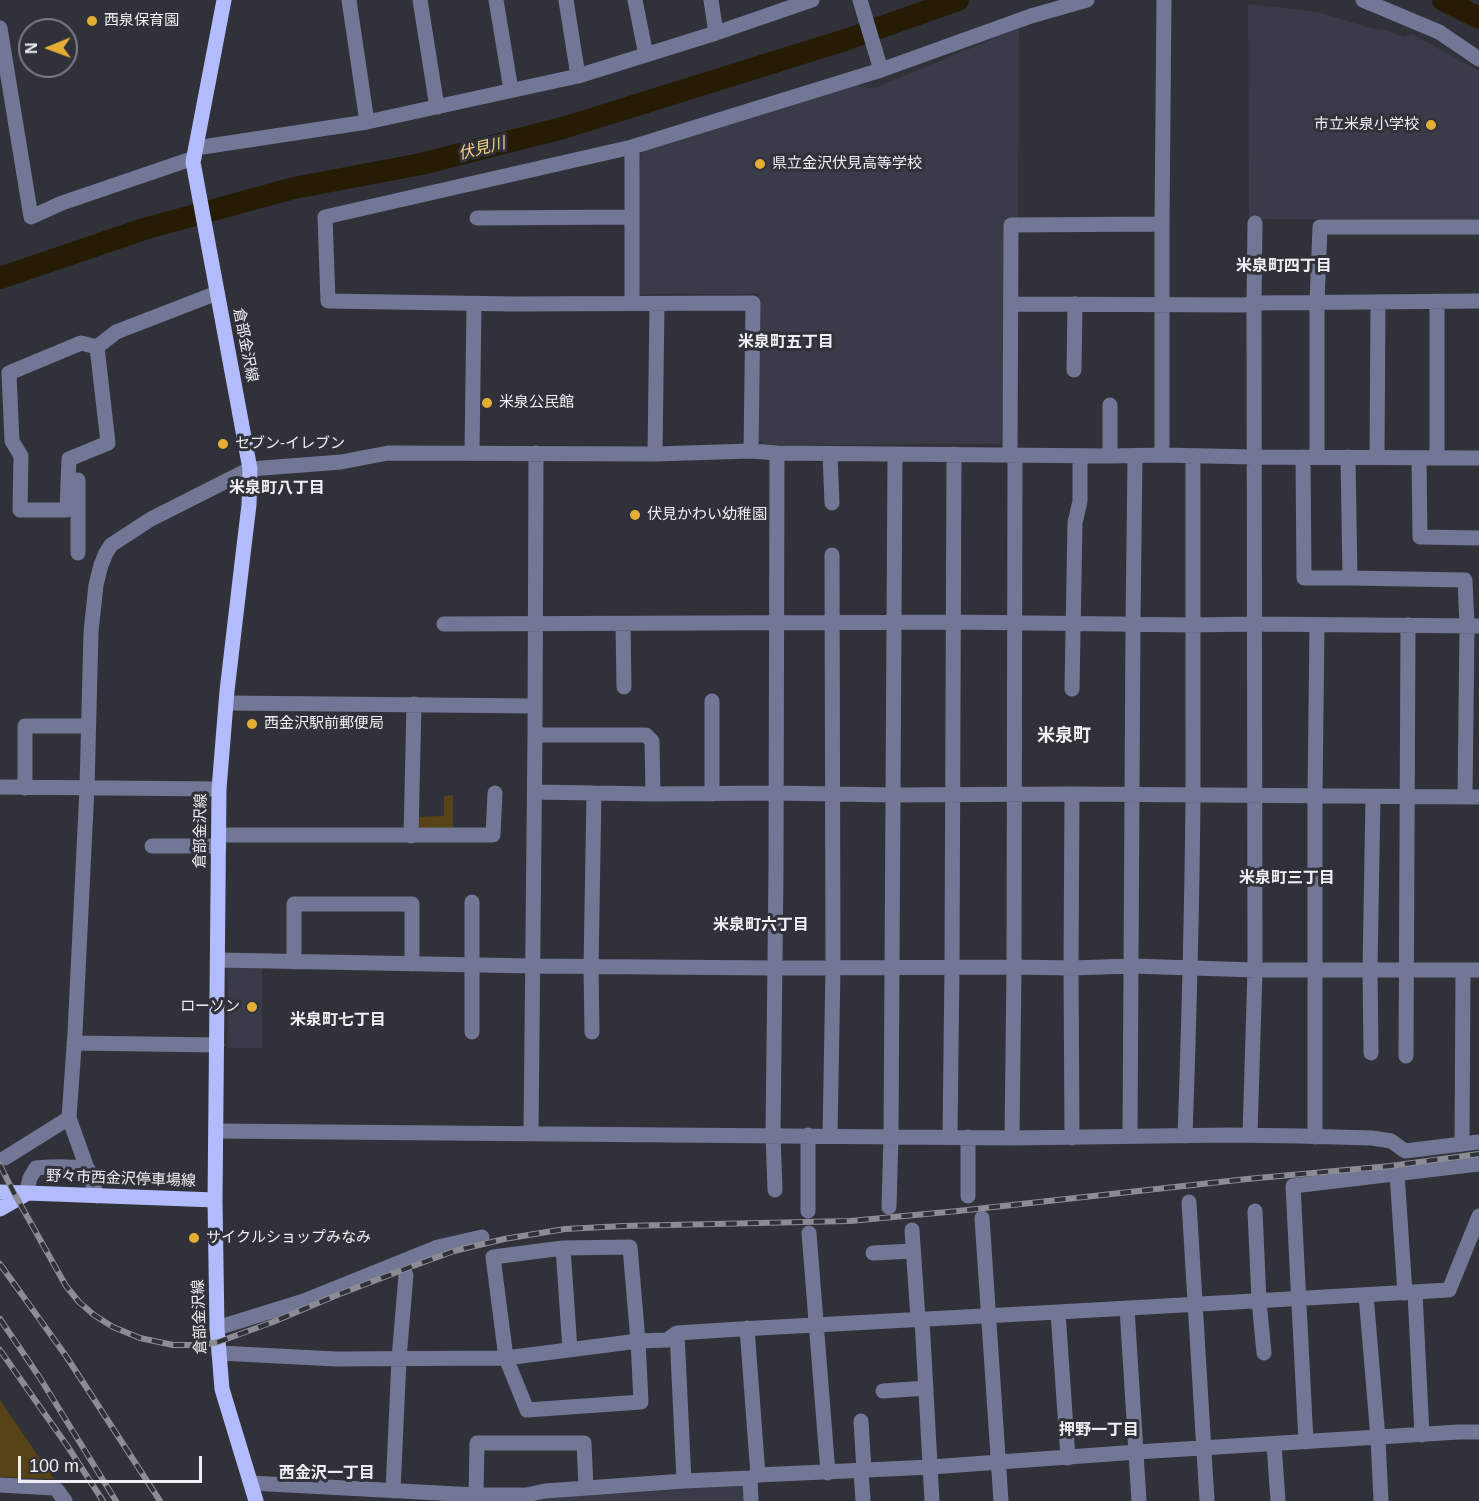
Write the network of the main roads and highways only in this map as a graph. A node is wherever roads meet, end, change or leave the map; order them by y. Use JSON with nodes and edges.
{"nodes":[{"id":1,"x":224,"y":0,"type":"edge"},
{"id":2,"x":0,"y":1192,"type":"edge"},
{"id":3,"x":26,"y":1194,"type":"junction"},
{"id":4,"x":215,"y":1200,"type":"junction"},
{"id":5,"x":0,"y":1209,"type":"edge"},
{"id":6,"x":256,"y":1501,"type":"edge"}],
"edges":[{"from":1,"to":4,"type":"main road","name":"倉部金沢線"},
{"from":2,"to":3,"type":"main road","name":"野々市西金沢停車場線"},
{"from":3,"to":4,"type":"main road","name":"野々市西金沢停車場線"},
{"from":3,"to":5,"type":"main road","name":"野々市西金沢停車場線"},
{"from":4,"to":6,"type":"main road","name":"倉部金沢線"}]}
